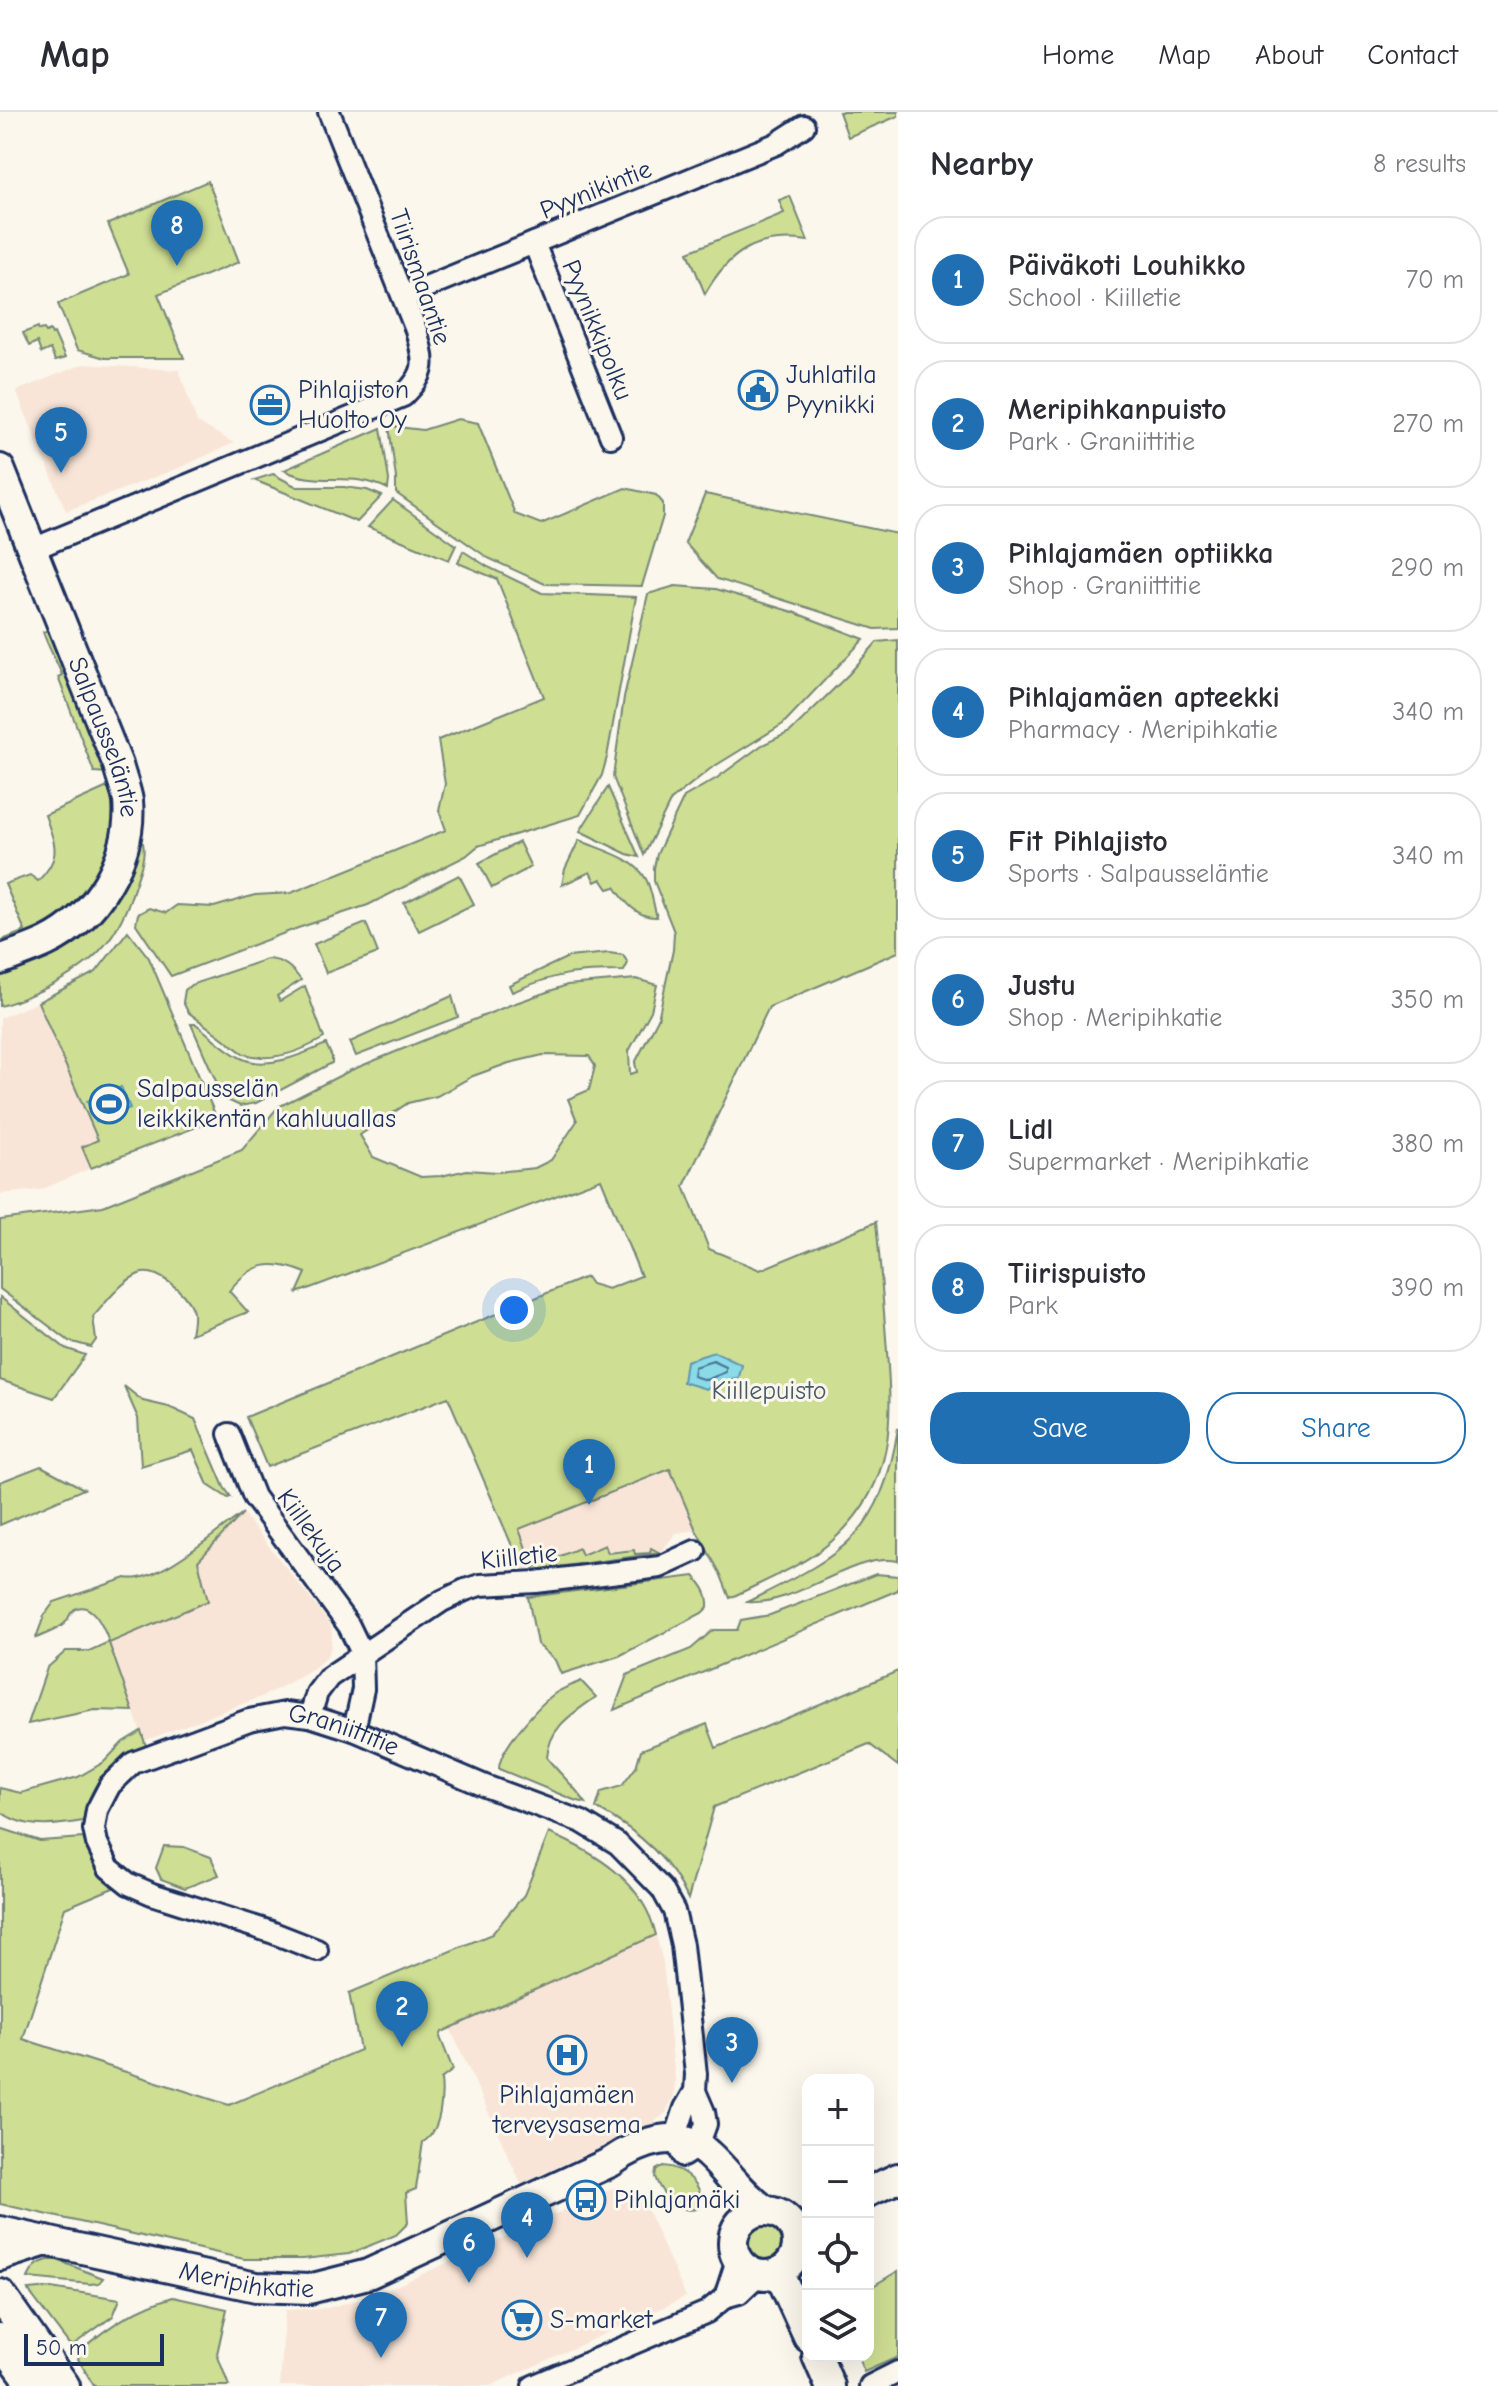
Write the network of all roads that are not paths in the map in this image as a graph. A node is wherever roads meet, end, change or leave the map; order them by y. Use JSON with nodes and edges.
{"nodes":[{"id":1,"x":329,"y":112,"type":"edge"},
{"id":2,"x":804,"y":126,"type":"dead end"},
{"id":3,"x":534,"y":243,"type":"junction"},
{"id":4,"x":404,"y":296,"type":"junction"},
{"id":5,"x":611,"y":437,"type":"dead end"},
{"id":6,"x":0,"y":469,"type":"edge"},
{"id":7,"x":33,"y":549,"type":"junction"},
{"id":8,"x":0,"y":960,"type":"edge"},
{"id":9,"x":229,"y":1434,"type":"dead end"},
{"id":10,"x":695,"y":1551,"type":"dead end"},
{"id":11,"x":362,"y":1653,"type":"junction"},
{"id":12,"x":310,"y":1716,"type":"junction"},
{"id":13,"x":354,"y":1730,"type":"junction"},
{"id":14,"x":317,"y":1950,"type":"dead end"},
{"id":15,"x":685,"y":2147,"type":"junction"},
{"id":16,"x":898,"y":2178,"type":"edge"},
{"id":17,"x":874,"y":2189,"type":"edge"},
{"id":18,"x":785,"y":2212,"type":"edge"},
{"id":19,"x":738,"y":2225,"type":"junction"},
{"id":20,"x":0,"y":2231,"type":"edge"},
{"id":21,"x":51,"y":2240,"type":"junction"},
{"id":22,"x":802,"y":2240,"type":"edge"},
{"id":23,"x":0,"y":2256,"type":"edge"},
{"id":24,"x":758,"y":2269,"type":"junction"},
{"id":25,"x":0,"y":2295,"type":"edge"},
{"id":26,"x":802,"y":2329,"type":"edge"},
{"id":27,"x":0,"y":2339,"type":"edge"},
{"id":28,"x":820,"y":2362,"type":"edge"},
{"id":29,"x":898,"y":2372,"type":"edge"},
{"id":30,"x":35,"y":2386,"type":"edge"},
{"id":31,"x":64,"y":2386,"type":"edge"},
{"id":32,"x":533,"y":2386,"type":"edge"},
{"id":33,"x":830,"y":2386,"type":"edge"},
{"id":34,"x":870,"y":2386,"type":"edge"}],
"edges":[{"from":1,"to":4,"type":"street","name":"Tiirismaantie"},
{"from":2,"to":3,"type":"street","name":"Pyynikintie"},
{"from":3,"to":4,"type":"street","name":"Pyynikintie"},
{"from":3,"to":5,"type":"street","name":"Pyynikkipolku"},
{"from":4,"to":7,"type":"street","name":"Tiirismaantie"},
{"from":6,"to":7,"type":"main road","name":"Salpausseläntie"},
{"from":7,"to":8,"type":"main road","name":"Salpausseläntie"},
{"from":9,"to":11,"type":"street","name":"Kiillekuja"},
{"from":10,"to":11,"type":"street","name":"Kiilletie"},
{"from":11,"to":12,"type":"street","name":"Kiilletie"},
{"from":11,"to":13,"type":"street"},
{"from":12,"to":13,"type":"street","name":"Graniittitie"},
{"from":12,"to":14,"type":"street","name":"Graniittitie"},
{"from":13,"to":15,"type":"street","name":"Graniittitie"},
{"from":15,"to":18,"type":"main road"},
{"from":15,"to":19,"type":"main road"},
{"from":15,"to":21,"type":"main road","name":"Meripihkatie"},
{"from":16,"to":17,"type":"main road"},
{"from":18,"to":19,"type":"main road"},
{"from":18,"to":22,"type":"main road"},
{"from":19,"to":24,"type":"main road"},
{"from":20,"to":21,"type":"main road","name":"Meripihkatie"},
{"from":21,"to":23,"type":"main road"},
{"from":22,"to":24,"type":"main road"},
{"from":24,"to":26,"type":"main road"},
{"from":24,"to":32,"type":"street"},
{"from":25,"to":31,"type":"main road"},
{"from":27,"to":30,"type":"main road"},
{"from":28,"to":33,"type":"main road"},
{"from":29,"to":34,"type":"street"}]}
